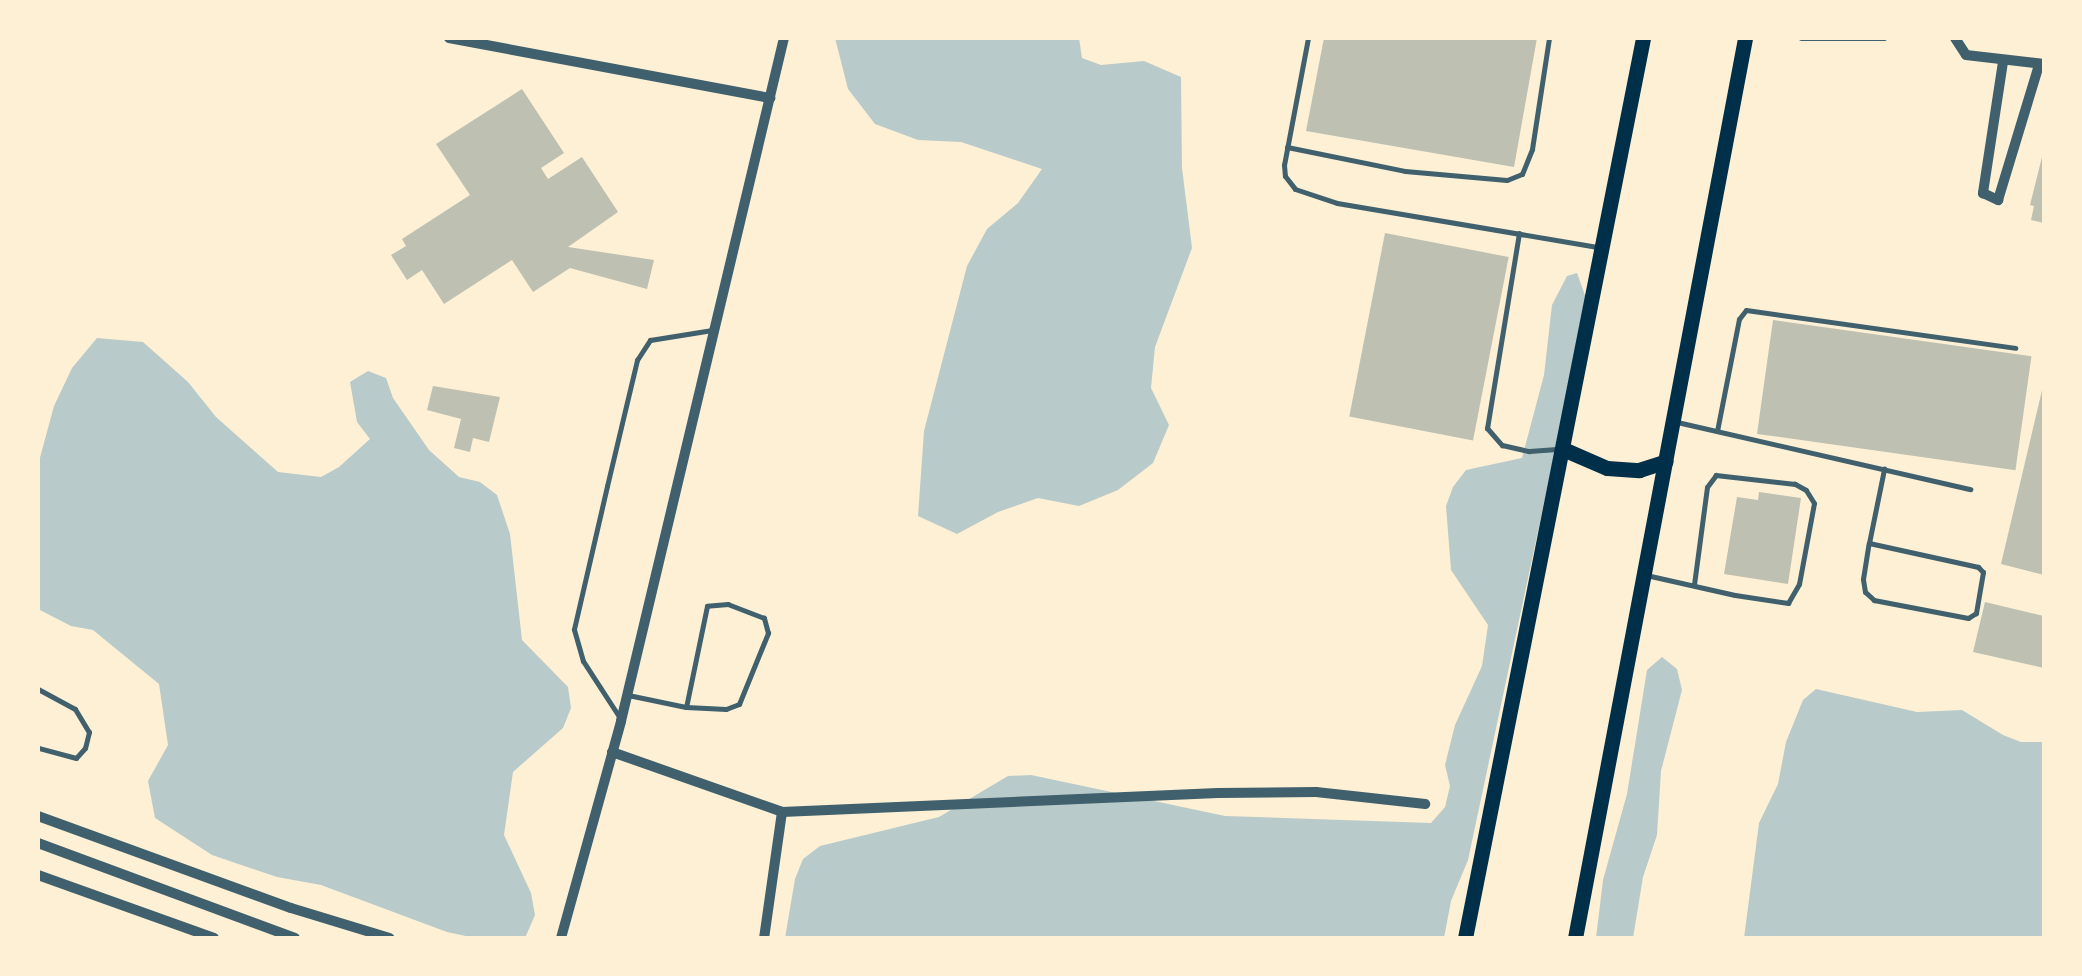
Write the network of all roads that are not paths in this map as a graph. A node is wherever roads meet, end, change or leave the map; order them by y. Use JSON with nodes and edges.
{"nodes":[{"id":1,"x":449,"y":38,"type":"edge"},
{"id":2,"x":784,"y":38,"type":"edge"},
{"id":3,"x":1308,"y":38,"type":"edge"},
{"id":4,"x":1548,"y":38,"type":"edge"},
{"id":5,"x":1643,"y":38,"type":"edge"},
{"id":6,"x":1746,"y":38,"type":"edge"},
{"id":7,"x":1801,"y":38,"type":"edge"},
{"id":8,"x":1810,"y":38,"type":"edge"},
{"id":9,"x":1884,"y":38,"type":"edge"},
{"id":10,"x":1955,"y":38,"type":"edge"},
{"id":11,"x":2002,"y":62,"type":"junction"},
{"id":12,"x":2042,"y":64,"type":"edge"},
{"id":13,"x":770,"y":98,"type":"junction"},
{"id":14,"x":1287,"y":147,"type":"junction"},
{"id":15,"x":1519,"y":233,"type":"junction"},
{"id":16,"x":1604,"y":248,"type":"junction"},
{"id":17,"x":717,"y":330,"type":"junction"},
{"id":18,"x":2015,"y":348,"type":"dead end"},
{"id":19,"x":1674,"y":422,"type":"junction"},
{"id":20,"x":1717,"y":431,"type":"junction"},
{"id":21,"x":1563,"y":449,"type":"junction"},
{"id":22,"x":1666,"y":460,"type":"junction"},
{"id":23,"x":1884,"y":469,"type":"junction"},
{"id":24,"x":1970,"y":489,"type":"dead end"},
{"id":25,"x":1870,"y":544,"type":"junction"},
{"id":26,"x":1643,"y":574,"type":"junction"},
{"id":27,"x":1694,"y":585,"type":"junction"},
{"id":28,"x":38,"y":689,"type":"edge"},
{"id":29,"x":625,"y":694,"type":"junction"},
{"id":30,"x":686,"y":707,"type":"junction"},
{"id":31,"x":622,"y":721,"type":"junction"},
{"id":32,"x":38,"y":748,"type":"edge"},
{"id":33,"x":612,"y":752,"type":"junction"},
{"id":34,"x":1425,"y":804,"type":"dead end"},
{"id":35,"x":782,"y":812,"type":"junction"},
{"id":36,"x":38,"y":816,"type":"edge"},
{"id":37,"x":38,"y":843,"type":"edge"},
{"id":38,"x":38,"y":875,"type":"edge"},
{"id":39,"x":214,"y":938,"type":"edge"},
{"id":40,"x":296,"y":938,"type":"edge"},
{"id":41,"x":390,"y":938,"type":"edge"},
{"id":42,"x":562,"y":938,"type":"edge"},
{"id":43,"x":764,"y":938,"type":"edge"},
{"id":44,"x":1465,"y":938,"type":"edge"},
{"id":45,"x":1575,"y":938,"type":"edge"}],
"edges":[{"from":1,"to":13,"type":"street"},
{"from":2,"to":13,"type":"street"},
{"from":3,"to":14,"type":"lane"},
{"from":4,"to":14,"type":"lane"},
{"from":5,"to":16,"type":"main road"},
{"from":6,"to":19,"type":"main road"},
{"from":7,"to":8,"type":"lane"},
{"from":8,"to":9,"type":"lane"},
{"from":10,"to":11,"type":"street"},
{"from":11,"to":12,"type":"street"},
{"from":11,"to":12,"type":"street"},
{"from":13,"to":17,"type":"street"},
{"from":14,"to":15,"type":"lane"},
{"from":15,"to":16,"type":"lane"},
{"from":15,"to":21,"type":"lane"},
{"from":16,"to":21,"type":"main road"},
{"from":17,"to":29,"type":"street"},
{"from":17,"to":31,"type":"lane"},
{"from":18,"to":20,"type":"lane"},
{"from":19,"to":20,"type":"lane"},
{"from":19,"to":22,"type":"main road"},
{"from":20,"to":23,"type":"lane"},
{"from":21,"to":22,"type":"main road"},
{"from":21,"to":44,"type":"main road"},
{"from":22,"to":26,"type":"main road"},
{"from":23,"to":24,"type":"lane"},
{"from":23,"to":25,"type":"lane"},
{"from":25,"to":25,"type":"lane"},
{"from":26,"to":27,"type":"lane"},
{"from":26,"to":45,"type":"main road"},
{"from":27,"to":27,"type":"lane"},
{"from":28,"to":32,"type":"lane"},
{"from":29,"to":30,"type":"lane"},
{"from":29,"to":31,"type":"street"},
{"from":30,"to":30,"type":"lane"},
{"from":31,"to":33,"type":"street"},
{"from":33,"to":35,"type":"street"},
{"from":33,"to":42,"type":"street"},
{"from":34,"to":35,"type":"street"},
{"from":35,"to":43,"type":"street"},
{"from":36,"to":41,"type":"street"},
{"from":37,"to":40,"type":"street"},
{"from":38,"to":39,"type":"street"}]}
